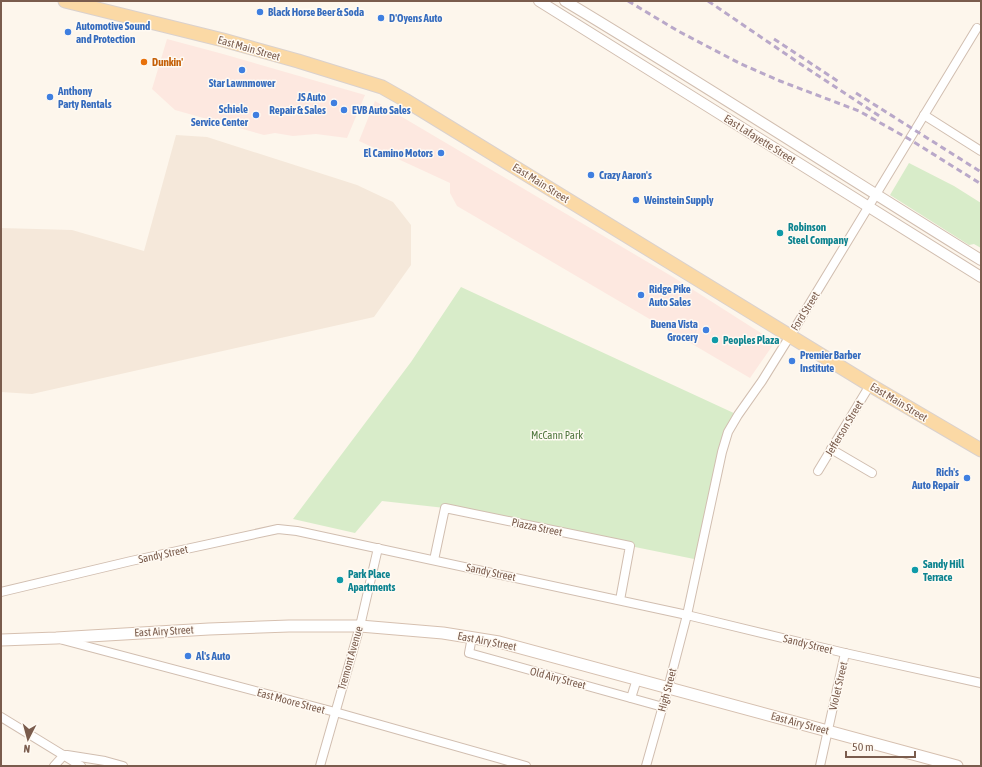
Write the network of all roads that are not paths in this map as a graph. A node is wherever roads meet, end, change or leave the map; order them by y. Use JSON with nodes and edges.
{"nodes":[{"id":1,"x":64,"y":1,"type":"edge"},
{"id":2,"x":538,"y":1,"type":"edge"},
{"id":3,"x":565,"y":1,"type":"edge"},
{"id":4,"x":977,"y":28,"type":"dead end"},
{"id":5,"x":924,"y":115,"type":"junction"},
{"id":6,"x":981,"y":151,"type":"edge"},
{"id":7,"x":875,"y":194,"type":"junction"},
{"id":8,"x":868,"y":206,"type":"junction"},
{"id":9,"x":981,"y":260,"type":"edge"},
{"id":10,"x":981,"y":277,"type":"edge"},
{"id":11,"x":790,"y":336,"type":"junction"},
{"id":12,"x":870,"y":385,"type":"junction"},
{"id":13,"x":831,"y":449,"type":"junction"},
{"id":14,"x":981,"y":450,"type":"edge"},
{"id":15,"x":818,"y":471,"type":"dead end"},
{"id":16,"x":872,"y":473,"type":"dead end"},
{"id":17,"x":378,"y":548,"type":"junction"},
{"id":18,"x":434,"y":560,"type":"junction"},
{"id":19,"x":1,"y":592,"type":"edge"},
{"id":20,"x":620,"y":600,"type":"junction"},
{"id":21,"x":687,"y":615,"type":"junction"},
{"id":22,"x":360,"y":626,"type":"junction"},
{"id":23,"x":472,"y":637,"type":"junction"},
{"id":24,"x":56,"y":638,"type":"junction"},
{"id":25,"x":1,"y":640,"type":"edge"},
{"id":26,"x":845,"y":653,"type":"junction"},
{"id":27,"x":637,"y":679,"type":"junction"},
{"id":28,"x":981,"y":683,"type":"edge"},
{"id":29,"x":668,"y":688,"type":"junction"},
{"id":30,"x":631,"y":698,"type":"junction"},
{"id":31,"x":663,"y":707,"type":"junction"},
{"id":32,"x":335,"y":712,"type":"junction"},
{"id":33,"x":1,"y":717,"type":"edge"},
{"id":34,"x":828,"y":730,"type":"junction"},
{"id":35,"x":64,"y":755,"type":"junction"},
{"id":36,"x":54,"y":766,"type":"edge"},
{"id":37,"x":82,"y":766,"type":"edge"},
{"id":38,"x":123,"y":766,"type":"edge"},
{"id":39,"x":320,"y":766,"type":"edge"},
{"id":40,"x":526,"y":766,"type":"edge"},
{"id":41,"x":646,"y":766,"type":"edge"},
{"id":42,"x":820,"y":766,"type":"edge"},
{"id":43,"x":957,"y":766,"type":"edge"}],
"edges":[{"from":1,"to":11,"type":"main road","name":"East Main Street"},
{"from":2,"to":8,"type":"street","name":"East Lafayette Street"},
{"from":3,"to":7,"type":"street","name":"East Lafayette Street"},
{"from":4,"to":5,"type":"street","name":"Ford Street"},
{"from":5,"to":6,"type":"street"},
{"from":5,"to":7,"type":"street","name":"Ford Street"},
{"from":7,"to":8,"type":"street","name":"Ford Street"},
{"from":7,"to":9,"type":"street","name":"East Lafayette Street"},
{"from":8,"to":10,"type":"street","name":"East Lafayette Street"},
{"from":8,"to":11,"type":"street","name":"Ford Street"},
{"from":11,"to":12,"type":"main road","name":"East Main Street"},
{"from":11,"to":21,"type":"street","name":"Ford Street"},
{"from":12,"to":13,"type":"street","name":"Jefferson Street"},
{"from":12,"to":14,"type":"main road","name":"East Main Street"},
{"from":13,"to":15,"type":"street","name":"Jefferson Street"},
{"from":13,"to":16,"type":"street"},
{"from":17,"to":18,"type":"street","name":"Sandy Street"},
{"from":17,"to":19,"type":"street","name":"Sandy Street"},
{"from":17,"to":22,"type":"street","name":"Tremont Avenue"},
{"from":18,"to":20,"type":"street","name":"Sandy Street"},
{"from":18,"to":20,"type":"street","name":"Piazza Street"},
{"from":20,"to":21,"type":"street","name":"Sandy Street"},
{"from":21,"to":26,"type":"street","name":"Sandy Street"},
{"from":21,"to":29,"type":"street","name":"High Street"},
{"from":22,"to":23,"type":"main road","name":"East Airy Street"},
{"from":22,"to":24,"type":"main road","name":"East Airy Street"},
{"from":22,"to":32,"type":"street","name":"Tremont Avenue"},
{"from":23,"to":27,"type":"main road","name":"East Airy Street"},
{"from":23,"to":30,"type":"street","name":"Old Airy Street"},
{"from":24,"to":25,"type":"main road","name":"East Airy Street"},
{"from":24,"to":32,"type":"street","name":"East Moore Street"},
{"from":26,"to":28,"type":"street","name":"Sandy Street"},
{"from":26,"to":34,"type":"street","name":"Violet Street"},
{"from":27,"to":29,"type":"main road","name":"East Airy Street"},
{"from":27,"to":30,"type":"street"},
{"from":29,"to":31,"type":"street","name":"High Street"},
{"from":29,"to":34,"type":"main road","name":"East Airy Street"},
{"from":30,"to":31,"type":"street","name":"Old Airy Street"},
{"from":31,"to":41,"type":"street","name":"High Street"},
{"from":32,"to":39,"type":"street","name":"Tremont Avenue"},
{"from":32,"to":40,"type":"street","name":"East Moore Street"},
{"from":33,"to":35,"type":"street"},
{"from":34,"to":42,"type":"street","name":"Violet Street"},
{"from":34,"to":43,"type":"main road","name":"East Airy Street"},
{"from":35,"to":36,"type":"street"},
{"from":35,"to":37,"type":"street"},
{"from":35,"to":38,"type":"street"}]}
